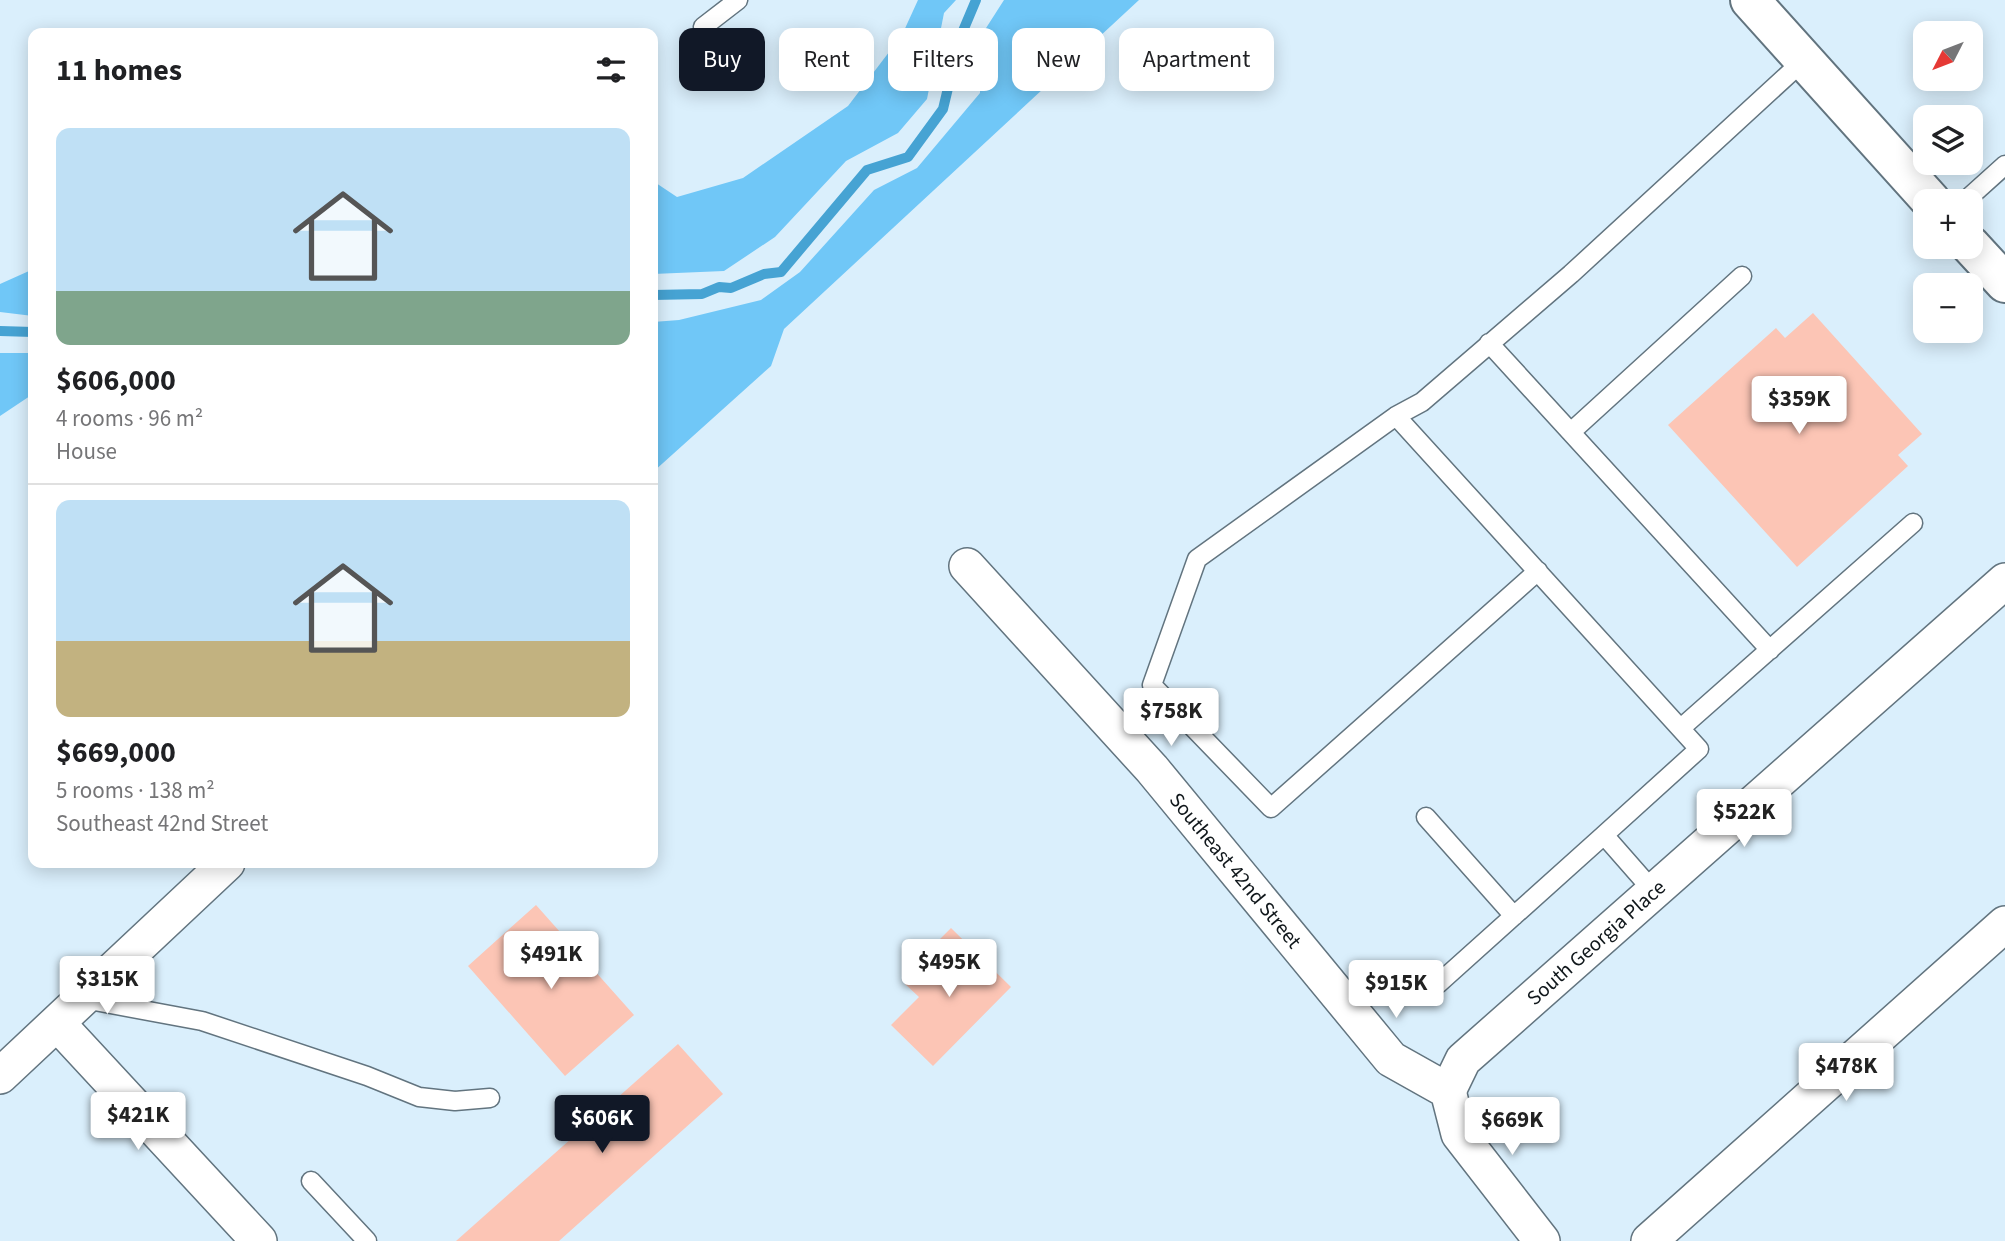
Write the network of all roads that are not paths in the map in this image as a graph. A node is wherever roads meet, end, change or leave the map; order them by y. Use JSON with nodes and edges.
{"nodes":[{"id":1,"x":738,"y":0,"type":"edge"},
{"id":2,"x":1750,"y":0,"type":"edge"},
{"id":3,"x":704,"y":27,"type":"dead end"},
{"id":4,"x":1804,"y":60,"type":"junction"},
{"id":5,"x":2005,"y":165,"type":"edge"},
{"id":6,"x":1920,"y":189,"type":"edge"},
{"id":7,"x":1978,"y":189,"type":"edge"},
{"id":8,"x":1983,"y":259,"type":"edge"},
{"id":9,"x":1742,"y":276,"type":"dead end"},
{"id":10,"x":2005,"y":283,"type":"edge"},
{"id":11,"x":1489,"y":343,"type":"junction"},
{"id":12,"x":1396,"y":416,"type":"junction"},
{"id":13,"x":1571,"y":432,"type":"junction"},
{"id":14,"x":1913,"y":523,"type":"dead end"},
{"id":15,"x":967,"y":566,"type":"dead end"},
{"id":16,"x":1538,"y":571,"type":"junction"},
{"id":17,"x":2005,"y":580,"type":"edge"},
{"id":18,"x":1770,"y":650,"type":"junction"},
{"id":19,"x":1681,"y":729,"type":"junction"},
{"id":20,"x":1426,"y":817,"type":"dead end"},
{"id":21,"x":1604,"y":835,"type":"junction"},
{"id":22,"x":222,"y":868,"type":"edge"},
{"id":23,"x":1654,"y":892,"type":"junction"},
{"id":24,"x":1514,"y":916,"type":"junction"},
{"id":25,"x":2005,"y":924,"type":"edge"},
{"id":26,"x":1438,"y":984,"type":"dead end"},
{"id":27,"x":84,"y":999,"type":"junction"},
{"id":28,"x":58,"y":1024,"type":"junction"},
{"id":29,"x":0,"y":1076,"type":"edge"},
{"id":30,"x":1448,"y":1091,"type":"junction"},
{"id":31,"x":490,"y":1098,"type":"dead end"},
{"id":32,"x":311,"y":1181,"type":"dead end"},
{"id":33,"x":1530,"y":1236,"type":"edge"},
{"id":34,"x":259,"y":1241,"type":"edge"},
{"id":35,"x":367,"y":1241,"type":"edge"},
{"id":36,"x":1649,"y":1241,"type":"edge"}],
"edges":[{"from":1,"to":3,"type":"lane"},
{"from":2,"to":4,"type":"main road"},
{"from":4,"to":6,"type":"main road"},
{"from":4,"to":11,"type":"lane"},
{"from":5,"to":7,"type":"lane"},
{"from":8,"to":10,"type":"main road"},
{"from":9,"to":13,"type":"lane"},
{"from":11,"to":12,"type":"lane"},
{"from":11,"to":13,"type":"lane"},
{"from":12,"to":16,"type":"lane"},
{"from":12,"to":16,"type":"lane"},
{"from":13,"to":18,"type":"lane"},
{"from":14,"to":18,"type":"lane"},
{"from":15,"to":30,"type":"street","name":"Southeast 42nd Street"},
{"from":16,"to":19,"type":"lane"},
{"from":17,"to":23,"type":"street","name":"South Georgia Place"},
{"from":18,"to":19,"type":"lane"},
{"from":19,"to":21,"type":"lane"},
{"from":20,"to":24,"type":"lane"},
{"from":21,"to":23,"type":"lane"},
{"from":21,"to":24,"type":"lane"},
{"from":22,"to":27,"type":"street"},
{"from":23,"to":30,"type":"street","name":"South Georgia Place"},
{"from":24,"to":26,"type":"lane"},
{"from":25,"to":36,"type":"street"},
{"from":27,"to":28,"type":"street"},
{"from":27,"to":31,"type":"lane"},
{"from":28,"to":29,"type":"street"},
{"from":28,"to":34,"type":"street"},
{"from":30,"to":33,"type":"street"},
{"from":32,"to":35,"type":"lane"}]}
